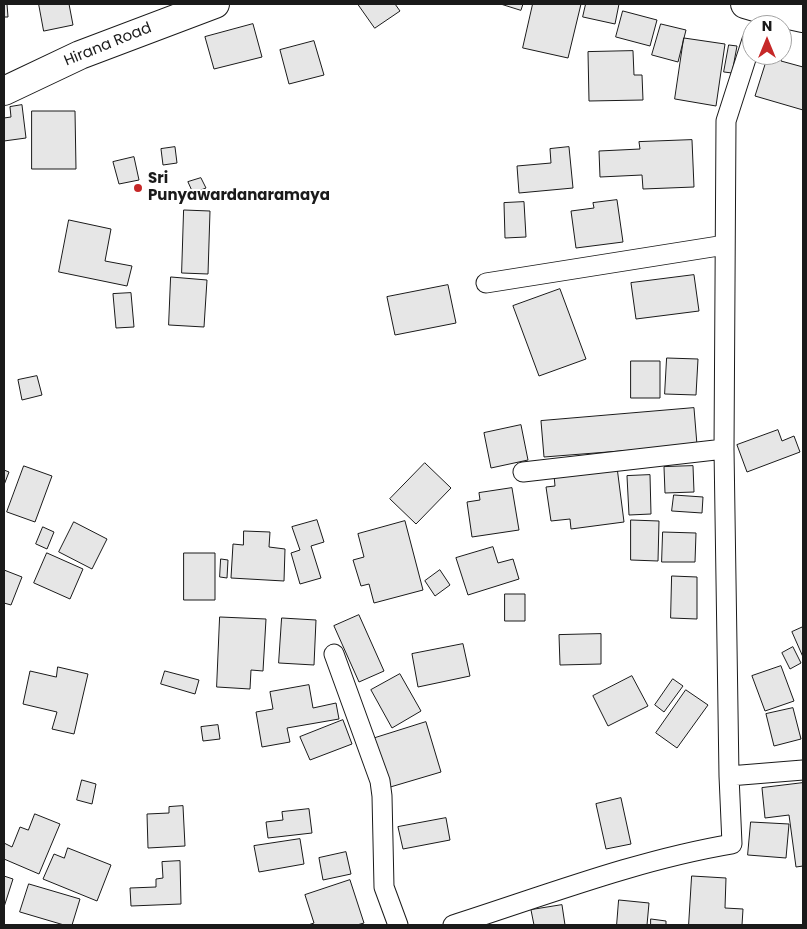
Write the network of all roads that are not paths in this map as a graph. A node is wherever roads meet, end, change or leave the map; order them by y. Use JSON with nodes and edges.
{"nodes":[{"id":1,"x":215,"y":4,"type":"edge"},
{"id":2,"x":754,"y":13,"type":"edge"},
{"id":3,"x":803,"y":18,"type":"edge"},
{"id":4,"x":744,"y":65,"type":"edge"},
{"id":5,"x":4,"y":91,"type":"edge"},
{"id":6,"x":725,"y":245,"type":"junction"},
{"id":7,"x":486,"y":283,"type":"dead end"},
{"id":8,"x":724,"y":449,"type":"junction"},
{"id":9,"x":523,"y":472,"type":"dead end"},
{"id":10,"x":334,"y":654,"type":"dead end"},
{"id":11,"x":803,"y":770,"type":"edge"},
{"id":12,"x":729,"y":776,"type":"junction"},
{"id":13,"x":398,"y":925,"type":"edge"},
{"id":14,"x":453,"y":925,"type":"edge"}],
"edges":[{"from":1,"to":5,"type":"street","name":"Hirana Road"},
{"from":2,"to":3,"type":"street"},
{"from":4,"to":6,"type":"street"},
{"from":6,"to":7,"type":"street"},
{"from":6,"to":8,"type":"street"},
{"from":8,"to":9,"type":"street"},
{"from":8,"to":12,"type":"street"},
{"from":10,"to":13,"type":"street"},
{"from":11,"to":12,"type":"street"},
{"from":12,"to":14,"type":"street"}]}
